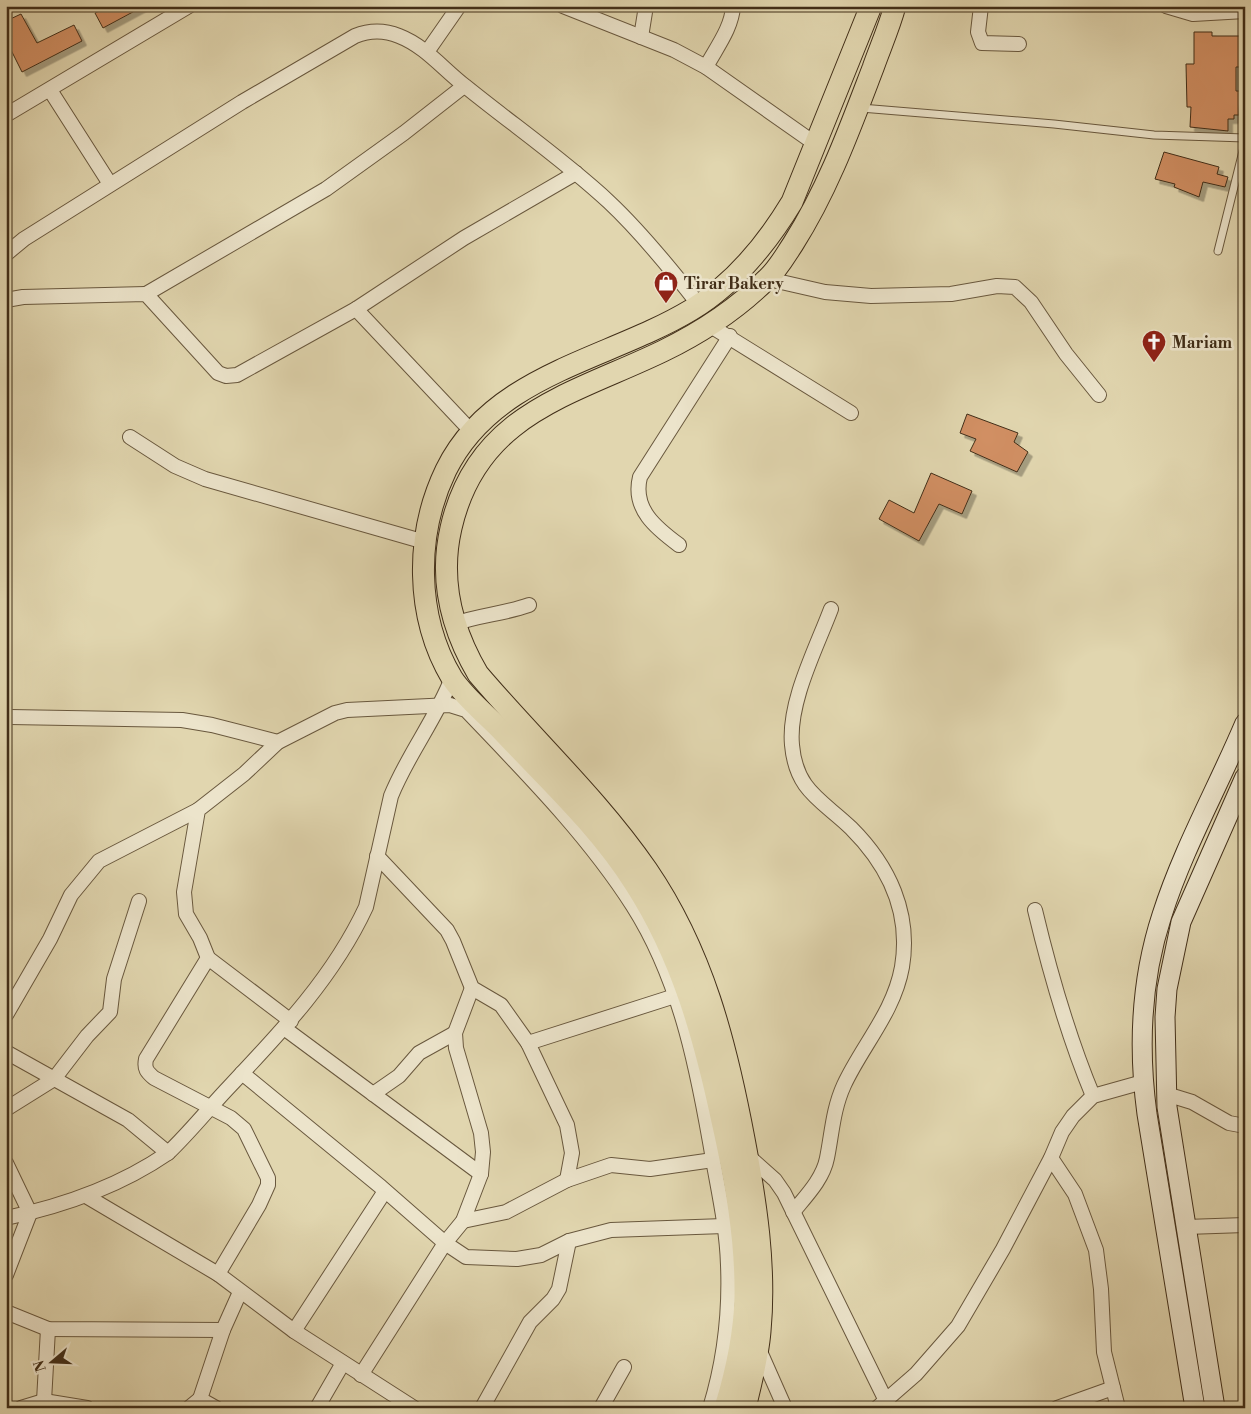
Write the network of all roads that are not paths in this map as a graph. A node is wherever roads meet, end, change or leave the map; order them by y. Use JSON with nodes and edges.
{"nodes":[{"id":1,"x":189,"y":6,"type":"edge"},
{"id":2,"x":458,"y":6,"type":"edge"},
{"id":3,"x":563,"y":6,"type":"edge"},
{"id":4,"x":646,"y":6,"type":"edge"},
{"id":5,"x":732,"y":6,"type":"edge"},
{"id":6,"x":872,"y":6,"type":"edge"},
{"id":7,"x":895,"y":6,"type":"edge"},
{"id":8,"x":981,"y":6,"type":"edge"},
{"id":9,"x":1166,"y":6,"type":"edge"},
{"id":10,"x":579,"y":10,"type":"edge"},
{"id":11,"x":1245,"y":11,"type":"edge"},
{"id":12,"x":641,"y":37,"type":"junction"},
{"id":13,"x":1019,"y":44,"type":"dead end"},
{"id":14,"x":428,"y":52,"type":"junction"},
{"id":15,"x":706,"y":67,"type":"junction"},
{"id":16,"x":464,"y":86,"type":"junction"},
{"id":17,"x":50,"y":90,"type":"junction"},
{"id":18,"x":859,"y":108,"type":"junction"},
{"id":19,"x":6,"y":115,"type":"edge"},
{"id":20,"x":1245,"y":138,"type":"edge"},
{"id":21,"x":1245,"y":143,"type":"edge"},
{"id":22,"x":817,"y":145,"type":"junction"},
{"id":23,"x":576,"y":173,"type":"junction"},
{"id":24,"x":110,"y":184,"type":"junction"},
{"id":25,"x":762,"y":245,"type":"junction"},
{"id":26,"x":1218,"y":250,"type":"dead end"},
{"id":27,"x":6,"y":254,"type":"edge"},
{"id":28,"x":783,"y":259,"type":"junction"},
{"id":29,"x":768,"y":279,"type":"junction"},
{"id":30,"x":146,"y":294,"type":"junction"},
{"id":31,"x":6,"y":300,"type":"edge"},
{"id":32,"x":699,"y":305,"type":"junction"},
{"id":33,"x":356,"y":309,"type":"junction"},
{"id":34,"x":709,"y":325,"type":"junction"},
{"id":35,"x":730,"y":336,"type":"junction"},
{"id":36,"x":1099,"y":395,"type":"dead end"},
{"id":37,"x":850,"y":413,"type":"dead end"},
{"id":38,"x":472,"y":432,"type":"junction"},
{"id":39,"x":130,"y":437,"type":"dead end"},
{"id":40,"x":425,"y":542,"type":"junction"},
{"id":41,"x":679,"y":546,"type":"dead end"},
{"id":42,"x":529,"y":605,"type":"dead end"},
{"id":43,"x":831,"y":609,"type":"dead end"},
{"id":44,"x":453,"y":618,"type":"junction"},
{"id":45,"x":428,"y":620,"type":"junction"},
{"id":46,"x":455,"y":681,"type":"junction"},
{"id":47,"x":442,"y":705,"type":"junction"},
{"id":48,"x":466,"y":710,"type":"junction"},
{"id":49,"x":10,"y":717,"type":"dead end"},
{"id":50,"x":1245,"y":723,"type":"edge"},
{"id":51,"x":278,"y":742,"type":"junction"},
{"id":52,"x":1245,"y":777,"type":"edge"},
{"id":53,"x":1241,"y":797,"type":"edge"},
{"id":54,"x":198,"y":810,"type":"junction"},
{"id":55,"x":377,"y":856,"type":"junction"},
{"id":56,"x":139,"y":901,"type":"dead end"},
{"id":57,"x":1036,"y":910,"type":"dead end"},
{"id":58,"x":1162,"y":914,"type":"junction"},
{"id":59,"x":1180,"y":922,"type":"junction"},
{"id":60,"x":208,"y":958,"type":"junction"},
{"id":61,"x":472,"y":988,"type":"junction"},
{"id":62,"x":675,"y":996,"type":"junction"},
{"id":63,"x":6,"y":1015,"type":"edge"},
{"id":64,"x":288,"y":1024,"type":"junction"},
{"id":65,"x":455,"y":1032,"type":"junction"},
{"id":66,"x":528,"y":1043,"type":"junction"},
{"id":67,"x":6,"y":1052,"type":"edge"},
{"id":68,"x":242,"y":1073,"type":"junction"},
{"id":69,"x":54,"y":1078,"type":"junction"},
{"id":70,"x":1143,"y":1082,"type":"junction"},
{"id":71,"x":724,"y":1085,"type":"junction"},
{"id":72,"x":374,"y":1094,"type":"junction"},
{"id":73,"x":1166,"y":1094,"type":"junction"},
{"id":74,"x":1093,"y":1096,"type":"junction"},
{"id":75,"x":211,"y":1107,"type":"junction"},
{"id":76,"x":6,"y":1109,"type":"edge"},
{"id":77,"x":1245,"y":1126,"type":"edge"},
{"id":78,"x":168,"y":1154,"type":"junction"},
{"id":79,"x":730,"y":1158,"type":"junction"},
{"id":80,"x":1051,"y":1158,"type":"junction"},
{"id":81,"x":6,"y":1164,"type":"edge"},
{"id":82,"x":481,"y":1174,"type":"junction"},
{"id":83,"x":567,"y":1180,"type":"junction"},
{"id":84,"x":385,"y":1191,"type":"junction"},
{"id":85,"x":86,"y":1196,"type":"junction"},
{"id":86,"x":793,"y":1212,"type":"junction"},
{"id":87,"x":30,"y":1213,"type":"junction"},
{"id":88,"x":6,"y":1218,"type":"edge"},
{"id":89,"x":463,"y":1222,"type":"junction"},
{"id":90,"x":1245,"y":1225,"type":"edge"},
{"id":91,"x":724,"y":1226,"type":"junction"},
{"id":92,"x":1186,"y":1226,"type":"junction"},
{"id":93,"x":569,"y":1241,"type":"junction"},
{"id":94,"x":445,"y":1243,"type":"junction"},
{"id":95,"x":218,"y":1274,"type":"junction"},
{"id":96,"x":6,"y":1275,"type":"edge"},
{"id":97,"x":240,"y":1292,"type":"junction"},
{"id":98,"x":6,"y":1312,"type":"edge"},
{"id":99,"x":48,"y":1330,"type":"junction"},
{"id":100,"x":222,"y":1330,"type":"junction"},
{"id":101,"x":294,"y":1331,"type":"junction"},
{"id":102,"x":758,"y":1346,"type":"junction"},
{"id":103,"x":343,"y":1363,"type":"junction"},
{"id":104,"x":624,"y":1367,"type":"dead end"},
{"id":105,"x":361,"y":1375,"type":"junction"},
{"id":106,"x":1113,"y":1388,"type":"junction"},
{"id":107,"x":200,"y":1399,"type":"junction"},
{"id":108,"x":44,"y":1401,"type":"junction"},
{"id":109,"x":884,"y":1405,"type":"edge"},
{"id":110,"x":21,"y":1408,"type":"edge"},
{"id":111,"x":87,"y":1408,"type":"edge"},
{"id":112,"x":189,"y":1408,"type":"edge"},
{"id":113,"x":216,"y":1408,"type":"edge"},
{"id":114,"x":317,"y":1408,"type":"edge"},
{"id":115,"x":414,"y":1408,"type":"edge"},
{"id":116,"x":482,"y":1408,"type":"edge"},
{"id":117,"x":601,"y":1408,"type":"edge"},
{"id":118,"x":710,"y":1408,"type":"edge"},
{"id":119,"x":725,"y":1408,"type":"edge"},
{"id":120,"x":745,"y":1408,"type":"edge"},
{"id":121,"x":785,"y":1408,"type":"edge"},
{"id":122,"x":1058,"y":1408,"type":"edge"},
{"id":123,"x":1118,"y":1408,"type":"edge"},
{"id":124,"x":1195,"y":1408,"type":"edge"},
{"id":125,"x":1215,"y":1408,"type":"edge"}],
"edges":[{"from":1,"to":17,"type":"street"},
{"from":2,"to":14,"type":"street"},
{"from":3,"to":10,"type":"street"},
{"from":4,"to":12,"type":"street"},
{"from":5,"to":15,"type":"street"},
{"from":6,"to":22,"type":"main road"},
{"from":7,"to":18,"type":"main road"},
{"from":8,"to":13,"type":"street"},
{"from":9,"to":11,"type":"street"},
{"from":10,"to":12,"type":"street"},
{"from":12,"to":15,"type":"street"},
{"from":14,"to":16,"type":"street"},
{"from":14,"to":24,"type":"street"},
{"from":15,"to":22,"type":"street"},
{"from":16,"to":23,"type":"street"},
{"from":16,"to":30,"type":"street"},
{"from":17,"to":19,"type":"street"},
{"from":17,"to":24,"type":"street"},
{"from":18,"to":20,"type":"lane"},
{"from":18,"to":28,"type":"main road"},
{"from":21,"to":26,"type":"lane"},
{"from":22,"to":25,"type":"main road"},
{"from":23,"to":32,"type":"street"},
{"from":23,"to":33,"type":"street"},
{"from":24,"to":27,"type":"street"},
{"from":25,"to":28,"type":"main road"},
{"from":25,"to":32,"type":"main road"},
{"from":28,"to":29,"type":"main road"},
{"from":29,"to":34,"type":"main road"},
{"from":29,"to":36,"type":"street"},
{"from":30,"to":31,"type":"street"},
{"from":30,"to":33,"type":"street"},
{"from":32,"to":38,"type":"main road"},
{"from":33,"to":38,"type":"street"},
{"from":34,"to":35,"type":"street"},
{"from":34,"to":44,"type":"main road"},
{"from":35,"to":37,"type":"street"},
{"from":35,"to":41,"type":"street"},
{"from":38,"to":40,"type":"main road"},
{"from":39,"to":40,"type":"street"},
{"from":40,"to":45,"type":"main road"},
{"from":42,"to":44,"type":"street"},
{"from":43,"to":86,"type":"street"},
{"from":44,"to":45,"type":"main road"},
{"from":44,"to":71,"type":"main road"},
{"from":45,"to":46,"type":"main road"},
{"from":46,"to":47,"type":"street"},
{"from":46,"to":48,"type":"street"},
{"from":46,"to":71,"type":"main road"},
{"from":47,"to":48,"type":"street"},
{"from":47,"to":51,"type":"street"},
{"from":47,"to":55,"type":"street"},
{"from":48,"to":62,"type":"street"},
{"from":49,"to":51,"type":"street"},
{"from":50,"to":58,"type":"main road"},
{"from":51,"to":54,"type":"street"},
{"from":52,"to":53,"type":"main road"},
{"from":53,"to":59,"type":"main road"},
{"from":54,"to":60,"type":"street"},
{"from":54,"to":63,"type":"street"},
{"from":55,"to":61,"type":"street"},
{"from":55,"to":64,"type":"street"},
{"from":56,"to":69,"type":"street"},
{"from":57,"to":74,"type":"street"},
{"from":58,"to":59,"type":"main road"},
{"from":58,"to":70,"type":"main road"},
{"from":59,"to":73,"type":"main road"},
{"from":60,"to":64,"type":"street"},
{"from":60,"to":75,"type":"street"},
{"from":61,"to":65,"type":"street"},
{"from":61,"to":66,"type":"street"},
{"from":62,"to":66,"type":"street"},
{"from":62,"to":79,"type":"street"},
{"from":64,"to":68,"type":"street"},
{"from":64,"to":72,"type":"street"},
{"from":65,"to":72,"type":"street"},
{"from":65,"to":82,"type":"street"},
{"from":66,"to":83,"type":"street"},
{"from":67,"to":69,"type":"street"},
{"from":68,"to":75,"type":"street"},
{"from":68,"to":84,"type":"street"},
{"from":69,"to":76,"type":"street"},
{"from":69,"to":78,"type":"street"},
{"from":70,"to":74,"type":"street"},
{"from":70,"to":124,"type":"main road"},
{"from":71,"to":79,"type":"main road"},
{"from":72,"to":82,"type":"street"},
{"from":73,"to":77,"type":"street"},
{"from":73,"to":92,"type":"main road"},
{"from":74,"to":80,"type":"street"},
{"from":75,"to":78,"type":"street"},
{"from":75,"to":95,"type":"street"},
{"from":78,"to":85,"type":"street"},
{"from":79,"to":83,"type":"street"},
{"from":79,"to":86,"type":"street"},
{"from":79,"to":91,"type":"street"},
{"from":79,"to":102,"type":"main road"},
{"from":79,"to":119,"type":"main road"},
{"from":80,"to":106,"type":"street"},
{"from":80,"to":109,"type":"street"},
{"from":81,"to":87,"type":"street"},
{"from":82,"to":89,"type":"street"},
{"from":83,"to":89,"type":"street"},
{"from":84,"to":94,"type":"street"},
{"from":84,"to":101,"type":"street"},
{"from":85,"to":87,"type":"street"},
{"from":85,"to":95,"type":"street"},
{"from":86,"to":109,"type":"street"},
{"from":87,"to":88,"type":"street"},
{"from":87,"to":96,"type":"street"},
{"from":89,"to":94,"type":"street"},
{"from":90,"to":92,"type":"street"},
{"from":91,"to":93,"type":"street"},
{"from":91,"to":118,"type":"street"},
{"from":92,"to":125,"type":"main road"},
{"from":93,"to":94,"type":"street"},
{"from":93,"to":116,"type":"street"},
{"from":94,"to":105,"type":"street"},
{"from":95,"to":97,"type":"street"},
{"from":97,"to":100,"type":"street"},
{"from":97,"to":101,"type":"street"},
{"from":98,"to":99,"type":"street"},
{"from":99,"to":100,"type":"street"},
{"from":99,"to":108,"type":"street"},
{"from":100,"to":107,"type":"street"},
{"from":101,"to":103,"type":"street"},
{"from":102,"to":120,"type":"main road"},
{"from":102,"to":121,"type":"street"},
{"from":103,"to":105,"type":"street"},
{"from":103,"to":114,"type":"street"},
{"from":104,"to":117,"type":"street"},
{"from":105,"to":115,"type":"street"},
{"from":106,"to":122,"type":"street"},
{"from":106,"to":123,"type":"street"},
{"from":107,"to":112,"type":"street"},
{"from":107,"to":113,"type":"street"},
{"from":108,"to":110,"type":"street"},
{"from":108,"to":111,"type":"street"}]}
